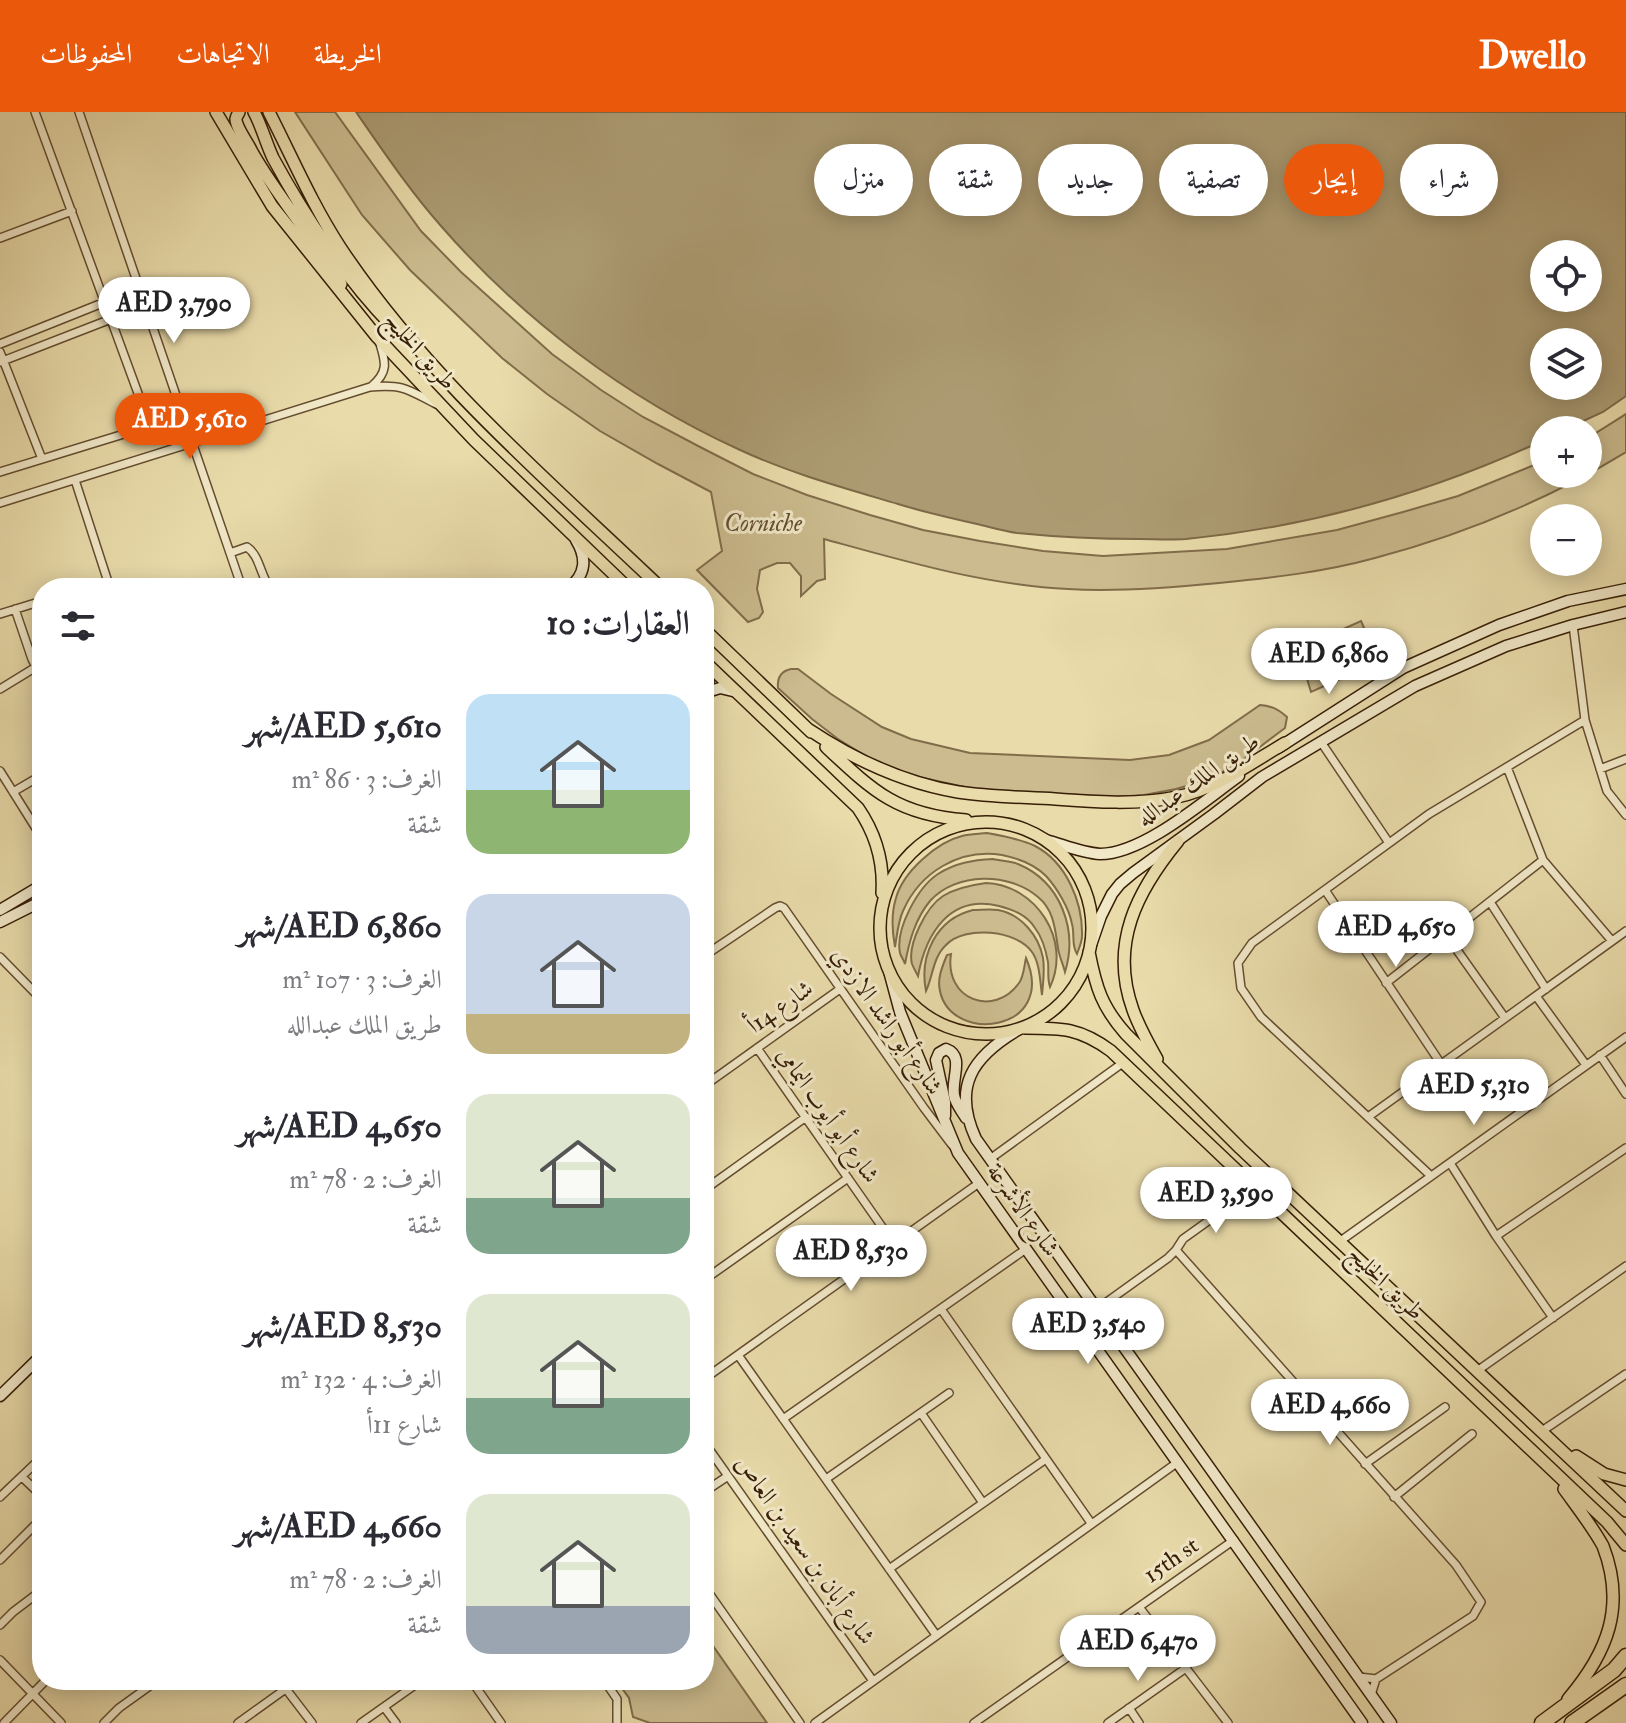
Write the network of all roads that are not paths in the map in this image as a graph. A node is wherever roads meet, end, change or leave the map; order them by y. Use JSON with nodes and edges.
{"nodes":[{"id":1,"x":35,"y":112,"type":"edge"},
{"id":2,"x":79,"y":112,"type":"edge"},
{"id":3,"x":216,"y":112,"type":"edge"},
{"id":4,"x":239,"y":112,"type":"edge"},
{"id":5,"x":254,"y":112,"type":"edge"},
{"id":6,"x":269,"y":112,"type":"edge"},
{"id":7,"x":72,"y":211,"type":"junction"},
{"id":8,"x":0,"y":238,"type":"edge"},
{"id":9,"x":105,"y":302,"type":"junction"},
{"id":10,"x":358,"y":313,"type":"junction"},
{"id":11,"x":111,"y":319,"type":"junction"},
{"id":12,"x":377,"y":337,"type":"junction"},
{"id":13,"x":0,"y":344,"type":"edge"},
{"id":14,"x":1,"y":358,"type":"edge"},
{"id":15,"x":445,"y":378,"type":"junction"},
{"id":16,"x":370,"y":387,"type":"junction"},
{"id":17,"x":440,"y":406,"type":"junction"},
{"id":18,"x":192,"y":444,"type":"junction"},
{"id":19,"x":42,"y":459,"type":"junction"},
{"id":20,"x":0,"y":472,"type":"edge"},
{"id":21,"x":75,"y":480,"type":"junction"},
{"id":22,"x":0,"y":503,"type":"edge"},
{"id":23,"x":573,"y":535,"type":"junction"},
{"id":24,"x":230,"y":553,"type":"junction"},
{"id":25,"x":107,"y":578,"type":"edge"},
{"id":26,"x":239,"y":578,"type":"edge"},
{"id":27,"x":264,"y":578,"type":"edge"},
{"id":28,"x":578,"y":578,"type":"edge"},
{"id":29,"x":618,"y":578,"type":"edge"},
{"id":30,"x":650,"y":578,"type":"edge"},
{"id":31,"x":1626,"y":589,"type":"edge"},
{"id":32,"x":32,"y":604,"type":"edge"},
{"id":33,"x":15,"y":609,"type":"junction"},
{"id":34,"x":1626,"y":612,"type":"edge"},
{"id":35,"x":0,"y":614,"type":"edge"},
{"id":36,"x":1573,"y":625,"type":"junction"},
{"id":37,"x":714,"y":639,"type":"edge"},
{"id":38,"x":32,"y":656,"type":"edge"},
{"id":39,"x":32,"y":669,"type":"edge"},
{"id":40,"x":714,"y":670,"type":"edge"},
{"id":41,"x":0,"y":689,"type":"edge"},
{"id":42,"x":714,"y":690,"type":"edge"},
{"id":43,"x":737,"y":692,"type":"junction"},
{"id":44,"x":1585,"y":720,"type":"junction"},
{"id":45,"x":808,"y":729,"type":"junction"},
{"id":46,"x":1321,"y":742,"type":"junction"},
{"id":47,"x":1285,"y":743,"type":"junction"},
{"id":48,"x":1626,"y":759,"type":"edge"},
{"id":49,"x":1507,"y":767,"type":"junction"},
{"id":50,"x":1600,"y":769,"type":"junction"},
{"id":51,"x":0,"y":771,"type":"edge"},
{"id":52,"x":32,"y":781,"type":"edge"},
{"id":53,"x":13,"y":792,"type":"junction"},
{"id":54,"x":1626,"y":815,"type":"edge"},
{"id":55,"x":32,"y":822,"type":"edge"},
{"id":56,"x":983,"y":822,"type":"junction"},
{"id":57,"x":1046,"y":840,"type":"junction"},
{"id":58,"x":1178,"y":841,"type":"junction"},
{"id":59,"x":1389,"y":843,"type":"junction"},
{"id":60,"x":1543,"y":860,"type":"junction"},
{"id":61,"x":1325,"y":890,"type":"junction"},
{"id":62,"x":32,"y":891,"type":"edge"},
{"id":63,"x":1490,"y":902,"type":"junction"},
{"id":64,"x":32,"y":906,"type":"edge"},
{"id":65,"x":0,"y":910,"type":"edge"},
{"id":66,"x":881,"y":911,"type":"junction"},
{"id":67,"x":0,"y":922,"type":"edge"},
{"id":68,"x":1626,"y":931,"type":"edge"},
{"id":69,"x":1447,"y":936,"type":"junction"},
{"id":70,"x":1612,"y":941,"type":"junction"},
{"id":71,"x":714,"y":948,"type":"edge"},
{"id":72,"x":1090,"y":948,"type":"junction"},
{"id":73,"x":0,"y":957,"type":"edge"},
{"id":74,"x":889,"y":971,"type":"junction"},
{"id":75,"x":1386,"y":983,"type":"junction"},
{"id":76,"x":840,"y":989,"type":"junction"},
{"id":77,"x":1546,"y":989,"type":"junction"},
{"id":78,"x":32,"y":990,"type":"edge"},
{"id":79,"x":1536,"y":996,"type":"junction"},
{"id":80,"x":1505,"y":1018,"type":"junction"},
{"id":81,"x":1022,"y":1029,"type":"junction"},
{"id":82,"x":1626,"y":1037,"type":"edge"},
{"id":83,"x":757,"y":1048,"type":"junction"},
{"id":84,"x":1600,"y":1055,"type":"junction"},
{"id":85,"x":1124,"y":1062,"type":"junction"},
{"id":86,"x":1441,"y":1064,"type":"junction"},
{"id":87,"x":1586,"y":1065,"type":"junction"},
{"id":88,"x":1164,"y":1070,"type":"junction"},
{"id":89,"x":714,"y":1079,"type":"edge"},
{"id":90,"x":1626,"y":1094,"type":"edge"},
{"id":91,"x":806,"y":1117,"type":"junction"},
{"id":92,"x":1368,"y":1117,"type":"junction"},
{"id":93,"x":944,"y":1119,"type":"junction"},
{"id":94,"x":967,"y":1119,"type":"junction"},
{"id":95,"x":1626,"y":1148,"type":"edge"},
{"id":96,"x":958,"y":1153,"type":"junction"},
{"id":97,"x":990,"y":1159,"type":"junction"},
{"id":98,"x":1450,"y":1163,"type":"junction"},
{"id":99,"x":1240,"y":1174,"type":"junction"},
{"id":100,"x":1431,"y":1176,"type":"junction"},
{"id":101,"x":848,"y":1178,"type":"junction"},
{"id":102,"x":714,"y":1183,"type":"edge"},
{"id":103,"x":979,"y":1183,"type":"junction"},
{"id":104,"x":1236,"y":1201,"type":"junction"},
{"id":105,"x":1268,"y":1201,"type":"junction"},
{"id":106,"x":1496,"y":1236,"type":"junction"},
{"id":107,"x":1339,"y":1242,"type":"junction"},
{"id":108,"x":894,"y":1244,"type":"junction"},
{"id":109,"x":1026,"y":1249,"type":"junction"},
{"id":110,"x":1176,"y":1250,"type":"junction"},
{"id":111,"x":1626,"y":1266,"type":"edge"},
{"id":112,"x":714,"y":1273,"type":"edge"},
{"id":113,"x":941,"y":1309,"type":"junction"},
{"id":114,"x":1097,"y":1309,"type":"junction"},
{"id":115,"x":1553,"y":1318,"type":"junction"},
{"id":116,"x":738,"y":1355,"type":"junction"},
{"id":117,"x":32,"y":1365,"type":"edge"},
{"id":118,"x":1477,"y":1371,"type":"junction"},
{"id":119,"x":714,"y":1372,"type":"edge"},
{"id":120,"x":1626,"y":1374,"type":"edge"},
{"id":121,"x":949,"y":1393,"type":"dead end"},
{"id":122,"x":0,"y":1396,"type":"edge"},
{"id":123,"x":1445,"y":1407,"type":"dead end"},
{"id":124,"x":921,"y":1413,"type":"junction"},
{"id":125,"x":783,"y":1419,"type":"junction"},
{"id":126,"x":1542,"y":1431,"type":"junction"},
{"id":127,"x":1472,"y":1434,"type":"dead end"},
{"id":128,"x":1553,"y":1441,"type":"junction"},
{"id":129,"x":714,"y":1456,"type":"edge"},
{"id":130,"x":1046,"y":1459,"type":"junction"},
{"id":131,"x":1178,"y":1462,"type":"junction"},
{"id":132,"x":1365,"y":1464,"type":"junction"},
{"id":133,"x":1547,"y":1466,"type":"junction"},
{"id":134,"x":32,"y":1467,"type":"edge"},
{"id":135,"x":728,"y":1476,"type":"junction"},
{"id":136,"x":22,"y":1477,"type":"junction"},
{"id":137,"x":826,"y":1479,"type":"junction"},
{"id":138,"x":1626,"y":1480,"type":"edge"},
{"id":139,"x":714,"y":1485,"type":"edge"},
{"id":140,"x":32,"y":1486,"type":"edge"},
{"id":141,"x":0,"y":1497,"type":"edge"},
{"id":142,"x":1394,"y":1497,"type":"junction"},
{"id":143,"x":983,"y":1503,"type":"junction"},
{"id":144,"x":1626,"y":1511,"type":"edge"},
{"id":145,"x":1091,"y":1523,"type":"junction"},
{"id":146,"x":32,"y":1528,"type":"edge"},
{"id":147,"x":1234,"y":1540,"type":"junction"},
{"id":148,"x":1626,"y":1545,"type":"edge"},
{"id":149,"x":0,"y":1560,"type":"edge"},
{"id":150,"x":889,"y":1569,"type":"junction"},
{"id":151,"x":32,"y":1598,"type":"edge"},
{"id":152,"x":714,"y":1600,"type":"edge"},
{"id":153,"x":1139,"y":1607,"type":"junction"},
{"id":154,"x":0,"y":1625,"type":"edge"},
{"id":155,"x":936,"y":1635,"type":"junction"},
{"id":156,"x":1626,"y":1656,"type":"edge"},
{"id":157,"x":0,"y":1660,"type":"edge"},
{"id":158,"x":1186,"y":1668,"type":"junction"},
{"id":159,"x":1359,"y":1677,"type":"junction"},
{"id":160,"x":1376,"y":1679,"type":"junction"},
{"id":161,"x":873,"y":1681,"type":"junction"},
{"id":162,"x":1626,"y":1685,"type":"edge"},
{"id":163,"x":36,"y":1690,"type":"edge"},
{"id":164,"x":144,"y":1690,"type":"edge"},
{"id":165,"x":285,"y":1690,"type":"edge"},
{"id":166,"x":287,"y":1690,"type":"edge"},
{"id":167,"x":408,"y":1690,"type":"edge"},
{"id":168,"x":478,"y":1690,"type":"edge"},
{"id":169,"x":611,"y":1690,"type":"edge"},
{"id":170,"x":33,"y":1693,"type":"junction"},
{"id":171,"x":1371,"y":1695,"type":"junction"},
{"id":172,"x":384,"y":1707,"type":"junction"},
{"id":173,"x":1129,"y":1708,"type":"junction"},
{"id":174,"x":1557,"y":1712,"type":"junction"},
{"id":175,"x":617,"y":1719,"type":"edge"},
{"id":176,"x":978,"y":1722,"type":"edge"},
{"id":177,"x":4,"y":1723,"type":"edge"},
{"id":178,"x":61,"y":1723,"type":"edge"},
{"id":179,"x":104,"y":1723,"type":"edge"},
{"id":180,"x":238,"y":1723,"type":"edge"},
{"id":181,"x":312,"y":1723,"type":"edge"},
{"id":182,"x":361,"y":1723,"type":"edge"},
{"id":183,"x":396,"y":1723,"type":"edge"},
{"id":184,"x":501,"y":1723,"type":"edge"},
{"id":185,"x":624,"y":1723,"type":"edge"},
{"id":186,"x":800,"y":1723,"type":"edge"},
{"id":187,"x":815,"y":1723,"type":"edge"},
{"id":188,"x":1108,"y":1723,"type":"edge"},
{"id":189,"x":1139,"y":1723,"type":"edge"},
{"id":190,"x":1228,"y":1723,"type":"edge"},
{"id":191,"x":1362,"y":1723,"type":"edge"},
{"id":192,"x":1391,"y":1723,"type":"edge"},
{"id":193,"x":1542,"y":1723,"type":"edge"},
{"id":194,"x":1572,"y":1723,"type":"edge"}],
"edges":[{"from":1,"to":7,"type":"street"},
{"from":2,"to":18,"type":"street"},
{"from":3,"to":10,"type":"main road","name":"طريق الخليج"},
{"from":4,"to":10,"type":"main road"},
{"from":5,"to":15,"type":"main road"},
{"from":6,"to":15,"type":"main road","name":"طريق الخليج"},
{"from":7,"to":8,"type":"street"},
{"from":7,"to":9,"type":"street"},
{"from":9,"to":11,"type":"street"},
{"from":9,"to":13,"type":"street"},
{"from":10,"to":12,"type":"main road","name":"طريق الخليج"},
{"from":11,"to":14,"type":"street"},
{"from":11,"to":19,"type":"street"},
{"from":12,"to":16,"type":"street"},
{"from":12,"to":17,"type":"main road","name":"طريق الخليج"},
{"from":14,"to":19,"type":"street"},
{"from":15,"to":30,"type":"main road","name":"طريق الخليج"},
{"from":16,"to":17,"type":"street"},
{"from":16,"to":18,"type":"street"},
{"from":17,"to":23,"type":"main road","name":"طريق الخليج"},
{"from":18,"to":21,"type":"street"},
{"from":18,"to":24,"type":"street"},
{"from":19,"to":20,"type":"street"},
{"from":21,"to":22,"type":"street"},
{"from":21,"to":25,"type":"street"},
{"from":23,"to":28,"type":"street"},
{"from":23,"to":29,"type":"main road","name":"طريق الخليج"},
{"from":24,"to":26,"type":"street"},
{"from":24,"to":27,"type":"street"},
{"from":31,"to":47,"type":"street","name":"طريق الملك عبدالله"},
{"from":32,"to":33,"type":"street"},
{"from":33,"to":35,"type":"street"},
{"from":33,"to":38,"type":"street"},
{"from":34,"to":36,"type":"street","name":"طريق الملك عبدالله"},
{"from":36,"to":44,"type":"street"},
{"from":36,"to":46,"type":"street","name":"طريق الملك عبدالله"},
{"from":37,"to":45,"type":"main road"},
{"from":39,"to":41,"type":"street"},
{"from":40,"to":43,"type":"main road"},
{"from":42,"to":43,"type":"street"},
{"from":43,"to":66,"type":"main road"},
{"from":44,"to":49,"type":"street"},
{"from":44,"to":50,"type":"street"},
{"from":45,"to":47,"type":"main road"},
{"from":45,"to":56,"type":"main road"},
{"from":46,"to":58,"type":"street","name":"طريق الملك عبدالله"},
{"from":46,"to":59,"type":"street"},
{"from":47,"to":57,"type":"street","name":"طريق الملك عبدالله"},
{"from":48,"to":50,"type":"street"},
{"from":49,"to":59,"type":"street"},
{"from":49,"to":60,"type":"street"},
{"from":50,"to":54,"type":"street"},
{"from":51,"to":53,"type":"street"},
{"from":52,"to":53,"type":"street"},
{"from":53,"to":55,"type":"street"},
{"from":56,"to":57,"type":"main road"},
{"from":56,"to":66,"type":"main road"},
{"from":57,"to":72,"type":"main road"},
{"from":58,"to":72,"type":"street","name":"طريق الملك عبدالله"},
{"from":58,"to":88,"type":"main road"},
{"from":59,"to":61,"type":"street"},
{"from":60,"to":63,"type":"street"},
{"from":60,"to":70,"type":"street"},
{"from":61,"to":75,"type":"street"},
{"from":61,"to":92,"type":"street"},
{"from":62,"to":65,"type":"street"},
{"from":63,"to":69,"type":"street"},
{"from":63,"to":77,"type":"street"},
{"from":64,"to":67,"type":"street"},
{"from":66,"to":74,"type":"main road"},
{"from":68,"to":70,"type":"street"},
{"from":69,"to":75,"type":"street"},
{"from":69,"to":80,"type":"street"},
{"from":70,"to":77,"type":"street"},
{"from":71,"to":76,"type":"street","name":"شارع أبو راشد الازدي"},
{"from":72,"to":81,"type":"main road"},
{"from":72,"to":88,"type":"main road","name":"طريق الخليج"},
{"from":73,"to":78,"type":"street"},
{"from":74,"to":81,"type":"main road"},
{"from":74,"to":93,"type":"street","name":"شارع الأشرعة"},
{"from":75,"to":86,"type":"street"},
{"from":76,"to":83,"type":"street","name":"شارع 14أ"},
{"from":76,"to":96,"type":"street","name":"شارع أبو راشد الازدي"},
{"from":77,"to":79,"type":"street"},
{"from":79,"to":80,"type":"street"},
{"from":79,"to":87,"type":"street"},
{"from":80,"to":86,"type":"street"},
{"from":81,"to":85,"type":"main road","name":"طريق الخليج"},
{"from":81,"to":94,"type":"street"},
{"from":82,"to":84,"type":"street"},
{"from":83,"to":89,"type":"street","name":"شارع 14أ"},
{"from":83,"to":91,"type":"street","name":"شارع أبو أيوب اليمامي"},
{"from":84,"to":87,"type":"street"},
{"from":84,"to":90,"type":"street"},
{"from":85,"to":97,"type":"street"},
{"from":85,"to":99,"type":"main road","name":"طريق الخليج"},
{"from":86,"to":92,"type":"street"},
{"from":87,"to":98,"type":"street"},
{"from":88,"to":107,"type":"main road","name":"طريق الخليج"},
{"from":91,"to":101,"type":"street","name":"شارع أبو أيوب اليمامي"},
{"from":91,"to":102,"type":"street"},
{"from":92,"to":100,"type":"street"},
{"from":93,"to":94,"type":"street","name":"شارع الأشرعة"},
{"from":93,"to":96,"type":"street","name":"شارع الأشرعة"},
{"from":94,"to":97,"type":"street","name":"شارع الأشرعة"},
{"from":95,"to":106,"type":"street"},
{"from":96,"to":103,"type":"street","name":"شارع الأشرعة"},
{"from":97,"to":114,"type":"street","name":"شارع الأشرعة"},
{"from":98,"to":100,"type":"street"},
{"from":98,"to":106,"type":"street"},
{"from":99,"to":104,"type":"street"},
{"from":99,"to":105,"type":"main road","name":"طريق الخليج"},
{"from":100,"to":107,"type":"street"},
{"from":101,"to":108,"type":"street","name":"شارع أبو أيوب اليمامي"},
{"from":101,"to":112,"type":"street"},
{"from":103,"to":108,"type":"street"},
{"from":103,"to":109,"type":"street","name":"شارع الأشرعة"},
{"from":104,"to":105,"type":"street"},
{"from":104,"to":110,"type":"street"},
{"from":105,"to":133,"type":"main road","name":"طريق الخليج"},
{"from":106,"to":115,"type":"street"},
{"from":107,"to":118,"type":"main road","name":"طريق الخليج"},
{"from":108,"to":116,"type":"street"},
{"from":109,"to":113,"type":"street"},
{"from":109,"to":131,"type":"street","name":"شارع الأشرعة"},
{"from":110,"to":114,"type":"street"},
{"from":110,"to":132,"type":"street"},
{"from":111,"to":115,"type":"street"},
{"from":113,"to":125,"type":"street"},
{"from":113,"to":130,"type":"street"},
{"from":114,"to":159,"type":"street","name":"شارع الأشرعة"},
{"from":115,"to":118,"type":"street"},
{"from":116,"to":119,"type":"street"},
{"from":116,"to":125,"type":"street"},
{"from":117,"to":122,"type":"street"},
{"from":118,"to":126,"type":"main road","name":"طريق الخليج"},
{"from":120,"to":126,"type":"street"},
{"from":121,"to":124,"type":"street"},
{"from":123,"to":132,"type":"street"},
{"from":124,"to":137,"type":"street"},
{"from":124,"to":143,"type":"street"},
{"from":125,"to":137,"type":"street"},
{"from":126,"to":128,"type":"main road","name":"طريق الخليج"},
{"from":127,"to":142,"type":"street"},
{"from":128,"to":138,"type":"main road"},
{"from":128,"to":144,"type":"main road","name":"طريق الخليج"},
{"from":129,"to":135,"type":"street","name":"شارع أبان بن سعيد بن العاص"},
{"from":130,"to":143,"type":"street"},
{"from":130,"to":145,"type":"street"},
{"from":131,"to":145,"type":"street"},
{"from":131,"to":147,"type":"street","name":"شارع الأشرعة"},
{"from":132,"to":142,"type":"street"},
{"from":133,"to":148,"type":"main road","name":"طريق الخليج"},
{"from":133,"to":174,"type":"main road"},
{"from":134,"to":136,"type":"street"},
{"from":135,"to":139,"type":"street"},
{"from":135,"to":161,"type":"street","name":"شارع أبان بن سعيد بن العاص"},
{"from":136,"to":140,"type":"street"},
{"from":136,"to":141,"type":"street"},
{"from":137,"to":150,"type":"street"},
{"from":142,"to":160,"type":"street"},
{"from":143,"to":150,"type":"street"},
{"from":145,"to":155,"type":"street"},
{"from":146,"to":149,"type":"street"},
{"from":147,"to":153,"type":"street","name":"15th st"},
{"from":147,"to":191,"type":"street","name":"شارع الأشرعة"},
{"from":150,"to":155,"type":"street"},
{"from":151,"to":154,"type":"street"},
{"from":152,"to":186,"type":"street"},
{"from":153,"to":158,"type":"street"},
{"from":153,"to":176,"type":"street","name":"15th st"},
{"from":155,"to":161,"type":"street"},
{"from":156,"to":174,"type":"highway"},
{"from":157,"to":170,"type":"street"},
{"from":158,"to":173,"type":"street"},
{"from":158,"to":190,"type":"street"},
{"from":159,"to":160,"type":"street"},
{"from":159,"to":171,"type":"street","name":"شارع الأشرعة"},
{"from":160,"to":171,"type":"street"},
{"from":161,"to":187,"type":"street"},
{"from":162,"to":194,"type":"highway"},
{"from":163,"to":170,"type":"street"},
{"from":164,"to":179,"type":"street"},
{"from":165,"to":180,"type":"street"},
{"from":166,"to":181,"type":"street"},
{"from":167,"to":172,"type":"street"},
{"from":168,"to":184,"type":"street"},
{"from":169,"to":175,"type":"street"},
{"from":170,"to":177,"type":"street"},
{"from":170,"to":178,"type":"street"},
{"from":171,"to":192,"type":"street","name":"شارع الأشرعة"},
{"from":172,"to":182,"type":"street"},
{"from":172,"to":183,"type":"street"},
{"from":173,"to":188,"type":"street"},
{"from":173,"to":189,"type":"street"},
{"from":174,"to":193,"type":"highway"},
{"from":175,"to":185,"type":"street"}]}
